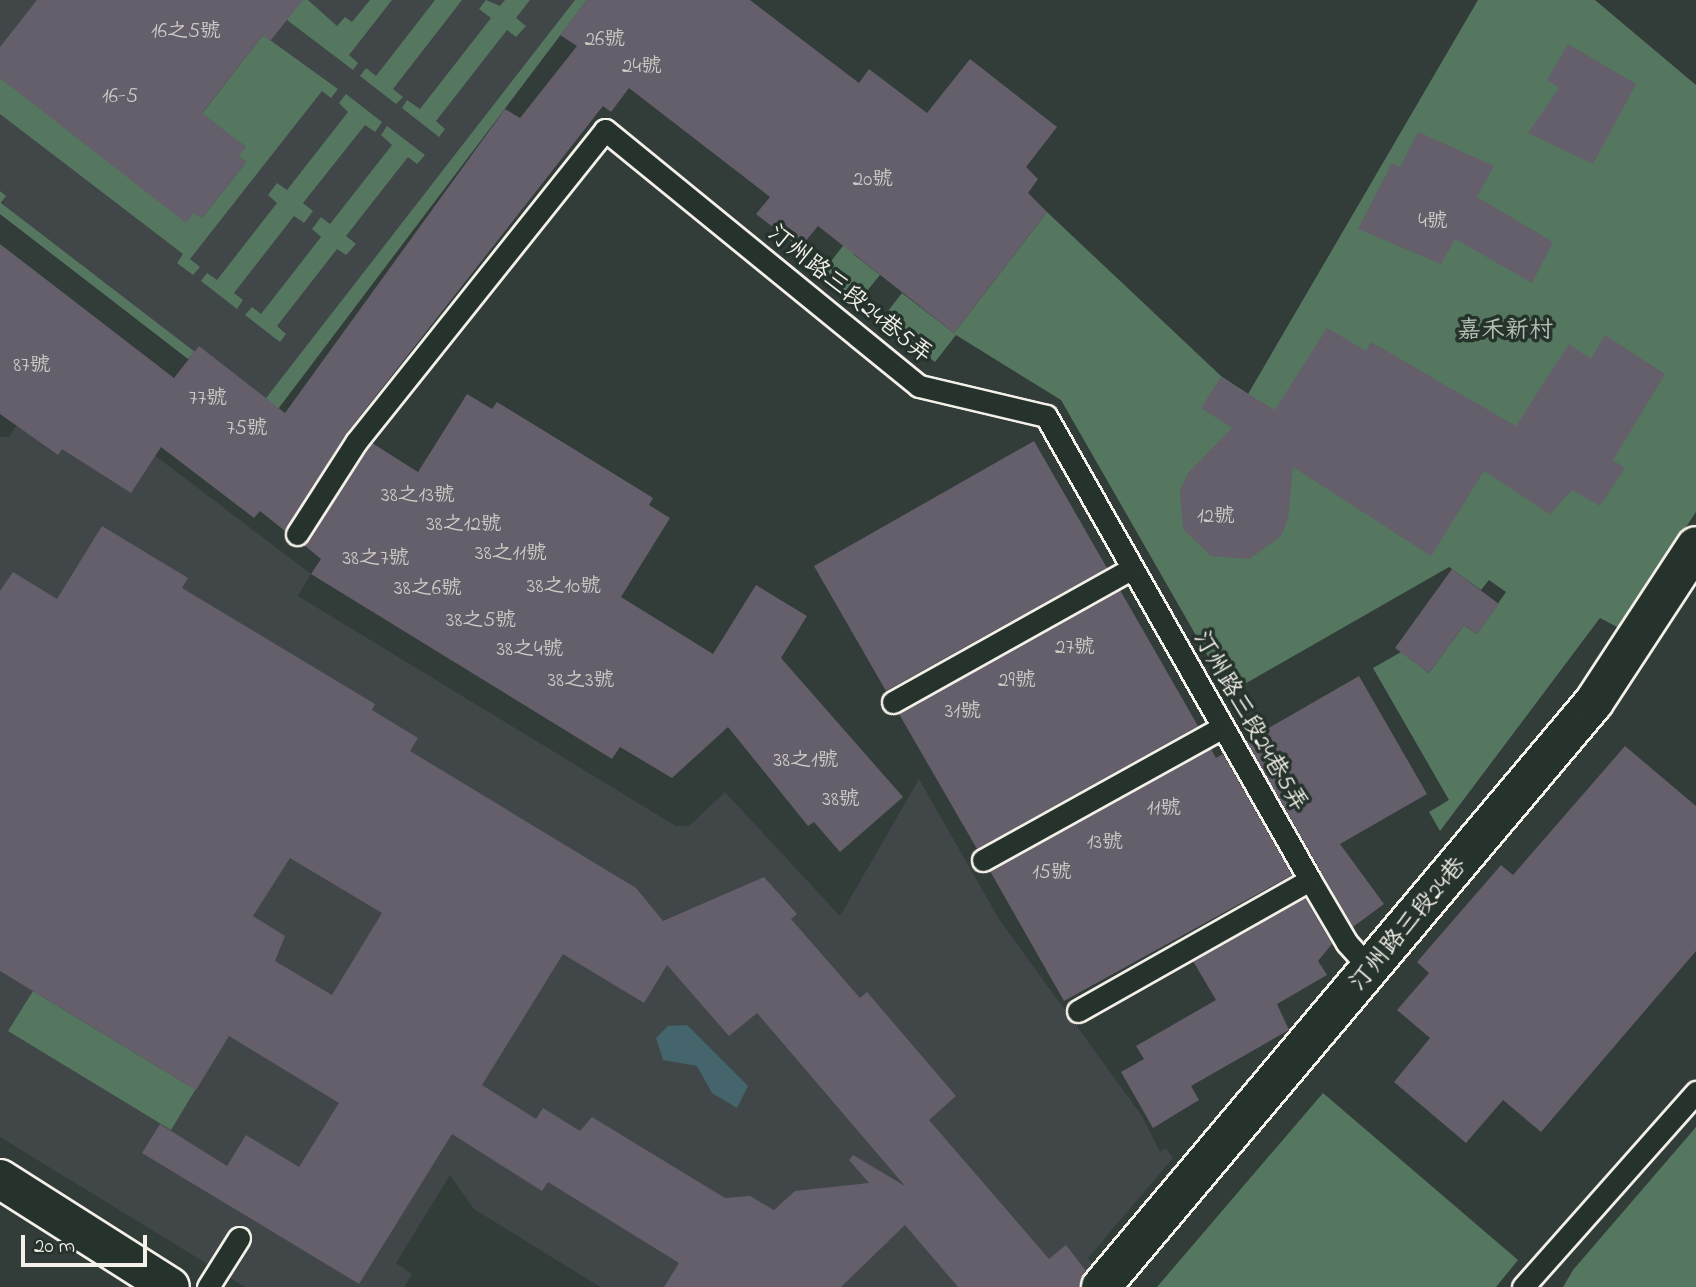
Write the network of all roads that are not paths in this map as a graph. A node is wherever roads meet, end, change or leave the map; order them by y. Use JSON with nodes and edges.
{"nodes":[{"id":1,"x":297,"y":534,"type":"dead end"},
{"id":2,"x":1696,"y":546,"type":"edge"},
{"id":3,"x":1131,"y":569,"type":"junction"},
{"id":4,"x":893,"y":702,"type":"dead end"},
{"id":5,"x":1221,"y":728,"type":"junction"},
{"id":6,"x":983,"y":860,"type":"dead end"},
{"id":7,"x":1310,"y":880,"type":"junction"},
{"id":8,"x":1372,"y":971,"type":"junction"},
{"id":9,"x":1078,"y":1011,"type":"dead end"},
{"id":10,"x":1696,"y":1092,"type":"edge"},
{"id":11,"x":0,"y":1179,"type":"edge"},
{"id":12,"x":239,"y":1238,"type":"dead end"},
{"id":13,"x":170,"y":1287,"type":"edge"},
{"id":14,"x":208,"y":1287,"type":"edge"},
{"id":15,"x":1101,"y":1287,"type":"edge"},
{"id":16,"x":1523,"y":1287,"type":"edge"}],
"edges":[{"from":1,"to":3,"type":"lane","name":"汀州路三段24巷5弄"},
{"from":2,"to":8,"type":"street","name":"汀州路三段24巷"},
{"from":3,"to":4,"type":"lane"},
{"from":3,"to":5,"type":"lane","name":"汀州路三段24巷5弄"},
{"from":5,"to":6,"type":"lane"},
{"from":5,"to":7,"type":"lane","name":"汀州路三段24巷5弄"},
{"from":7,"to":8,"type":"lane","name":"汀州路三段24巷5弄"},
{"from":7,"to":9,"type":"lane"},
{"from":8,"to":15,"type":"street","name":"汀州路三段24巷"},
{"from":10,"to":16,"type":"lane"},
{"from":11,"to":13,"type":"street"},
{"from":12,"to":14,"type":"lane"}]}
